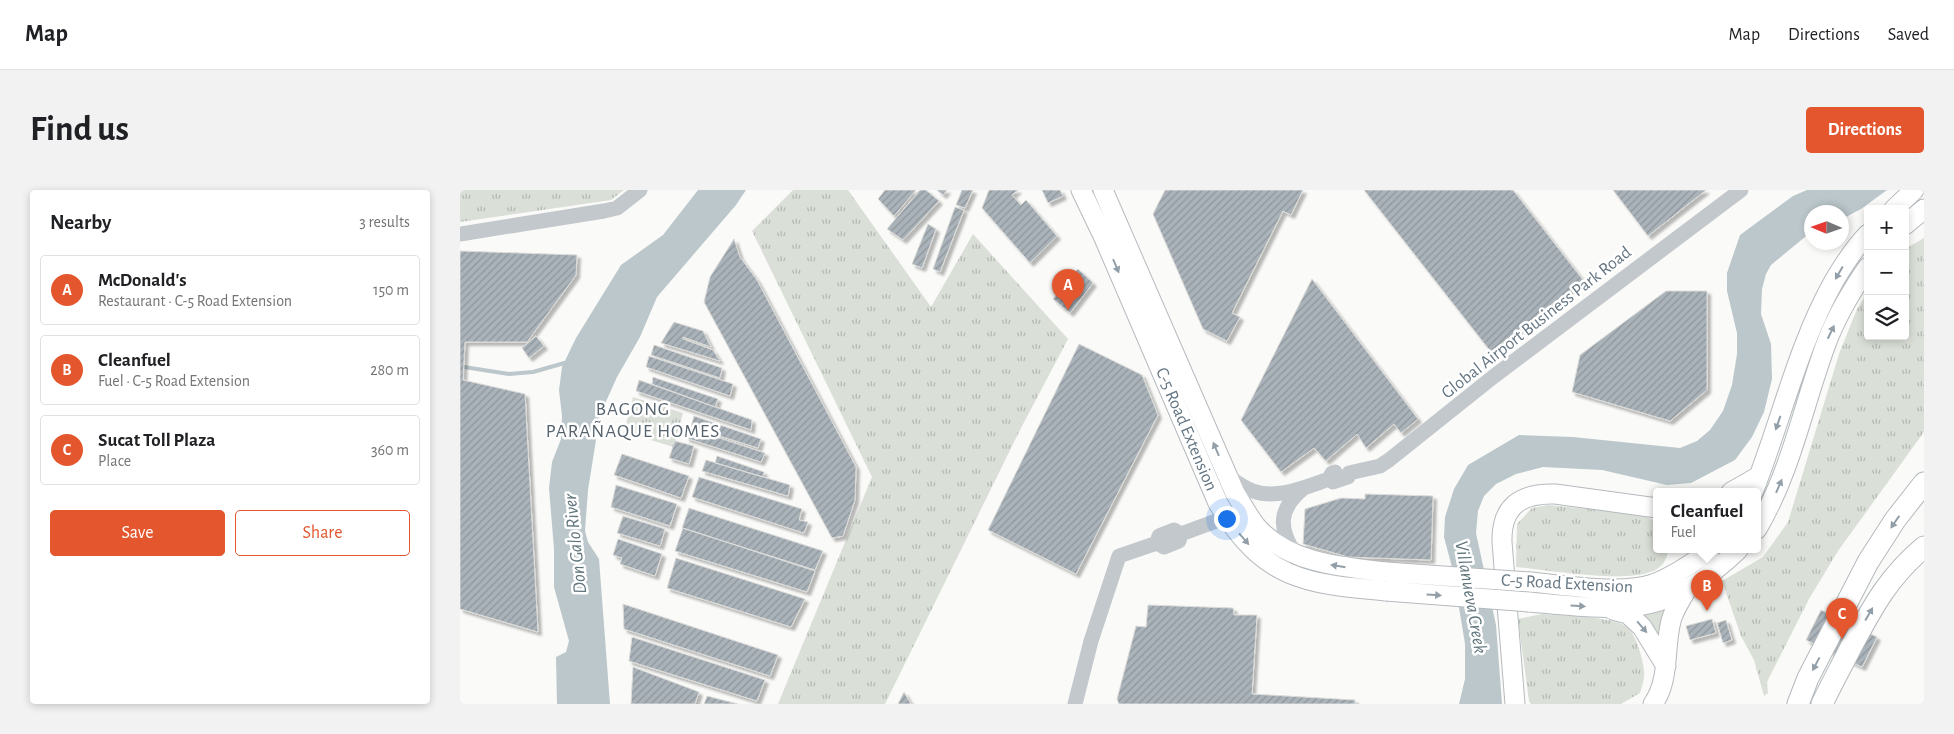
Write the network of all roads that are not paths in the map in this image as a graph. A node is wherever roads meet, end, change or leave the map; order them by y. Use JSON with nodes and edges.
{"nodes":[{"id":1,"x":640,"y":190,"type":"edge"},
{"id":2,"x":1081,"y":190,"type":"edge"},
{"id":3,"x":1103,"y":190,"type":"edge"},
{"id":4,"x":1741,"y":190,"type":"edge"},
{"id":5,"x":1914,"y":190,"type":"edge"},
{"id":6,"x":1898,"y":205,"type":"edge"},
{"id":7,"x":1924,"y":209,"type":"edge"},
{"id":8,"x":1909,"y":222,"type":"edge"},
{"id":9,"x":1122,"y":230,"type":"junction"},
{"id":10,"x":460,"y":234,"type":"edge"},
{"id":11,"x":1104,"y":238,"type":"junction"},
{"id":12,"x":1864,"y":239,"type":"edge"},
{"id":13,"x":1864,"y":273,"type":"edge"},
{"id":14,"x":1229,"y":477,"type":"junction"},
{"id":15,"x":1924,"y":483,"type":"edge"},
{"id":16,"x":1756,"y":484,"type":"edge"},
{"id":17,"x":1304,"y":488,"type":"junction"},
{"id":18,"x":1744,"y":488,"type":"edge"},
{"id":19,"x":1653,"y":507,"type":"edge"},
{"id":20,"x":1227,"y":517,"type":"junction"},
{"id":21,"x":1761,"y":522,"type":"edge"},
{"id":22,"x":1924,"y":546,"type":"edge"},
{"id":23,"x":1294,"y":552,"type":"junction"},
{"id":24,"x":1682,"y":553,"type":"edge"},
{"id":25,"x":1705,"y":553,"type":"edge"},
{"id":26,"x":1735,"y":553,"type":"edge"},
{"id":27,"x":1668,"y":577,"type":"junction"},
{"id":28,"x":1386,"y":582,"type":"junction"},
{"id":29,"x":1687,"y":589,"type":"junction"},
{"id":30,"x":1602,"y":607,"type":"junction"},
{"id":31,"x":1666,"y":666,"type":"junction"},
{"id":32,"x":1516,"y":703,"type":"edge"},
{"id":33,"x":1075,"y":704,"type":"edge"},
{"id":34,"x":1653,"y":704,"type":"edge"},
{"id":35,"x":1798,"y":704,"type":"edge"},
{"id":36,"x":1822,"y":704,"type":"edge"}],
"edges":[{"from":1,"to":10,"type":"street"},
{"from":2,"to":11,"type":"main road","name":"C-5 Road Extension"},
{"from":3,"to":9,"type":"main road","name":"C-5 Road Extension"},
{"from":4,"to":17,"type":"street","name":"Global Airport Business Park Road"},
{"from":5,"to":6,"type":"main road"},
{"from":7,"to":8,"type":"main road"},
{"from":9,"to":11,"type":"main road"},
{"from":14,"to":9,"type":"main road","name":"C-5 Road Extension","one_way":true},
{"from":11,"to":20,"type":"main road","name":"C-5 Road Extension","one_way":true},
{"from":12,"to":16,"type":"main road","one_way":true},
{"from":21,"to":13,"type":"main road","one_way":true},
{"from":14,"to":17,"type":"street","name":"Global Airport Business Park Road"},
{"from":14,"to":23,"type":"main road","name":"C-5 Road Extension"},
{"from":15,"to":35,"type":"highway","one_way":true},
{"from":16,"to":18,"type":"main road"},
{"from":17,"to":23,"type":"street"},
{"from":19,"to":32,"type":"main road"},
{"from":20,"to":28,"type":"main road","name":"C-5 Road Extension","one_way":true},
{"from":20,"to":33,"type":"street"},
{"from":36,"to":22,"type":"highway","one_way":true},
{"from":28,"to":23,"type":"main road","name":"C-5 Road Extension","one_way":true},
{"from":24,"to":27,"type":"main road"},
{"from":25,"to":27,"type":"main road","name":"C-5 Road Extension"},
{"from":26,"to":29,"type":"main road","name":"C-5 Road Extension"},
{"from":27,"to":28,"type":"main road","name":"C-5 Road Extension","bridge":true},
{"from":28,"to":30,"type":"main road","name":"C-5 Road Extension","one_way":true,"bridge":true},
{"from":29,"to":30,"type":"main road","name":"C-5 Road Extension"},
{"from":29,"to":31,"type":"main road"},
{"from":30,"to":31,"type":"main road","one_way":true},
{"from":31,"to":34,"type":"main road"}]}
